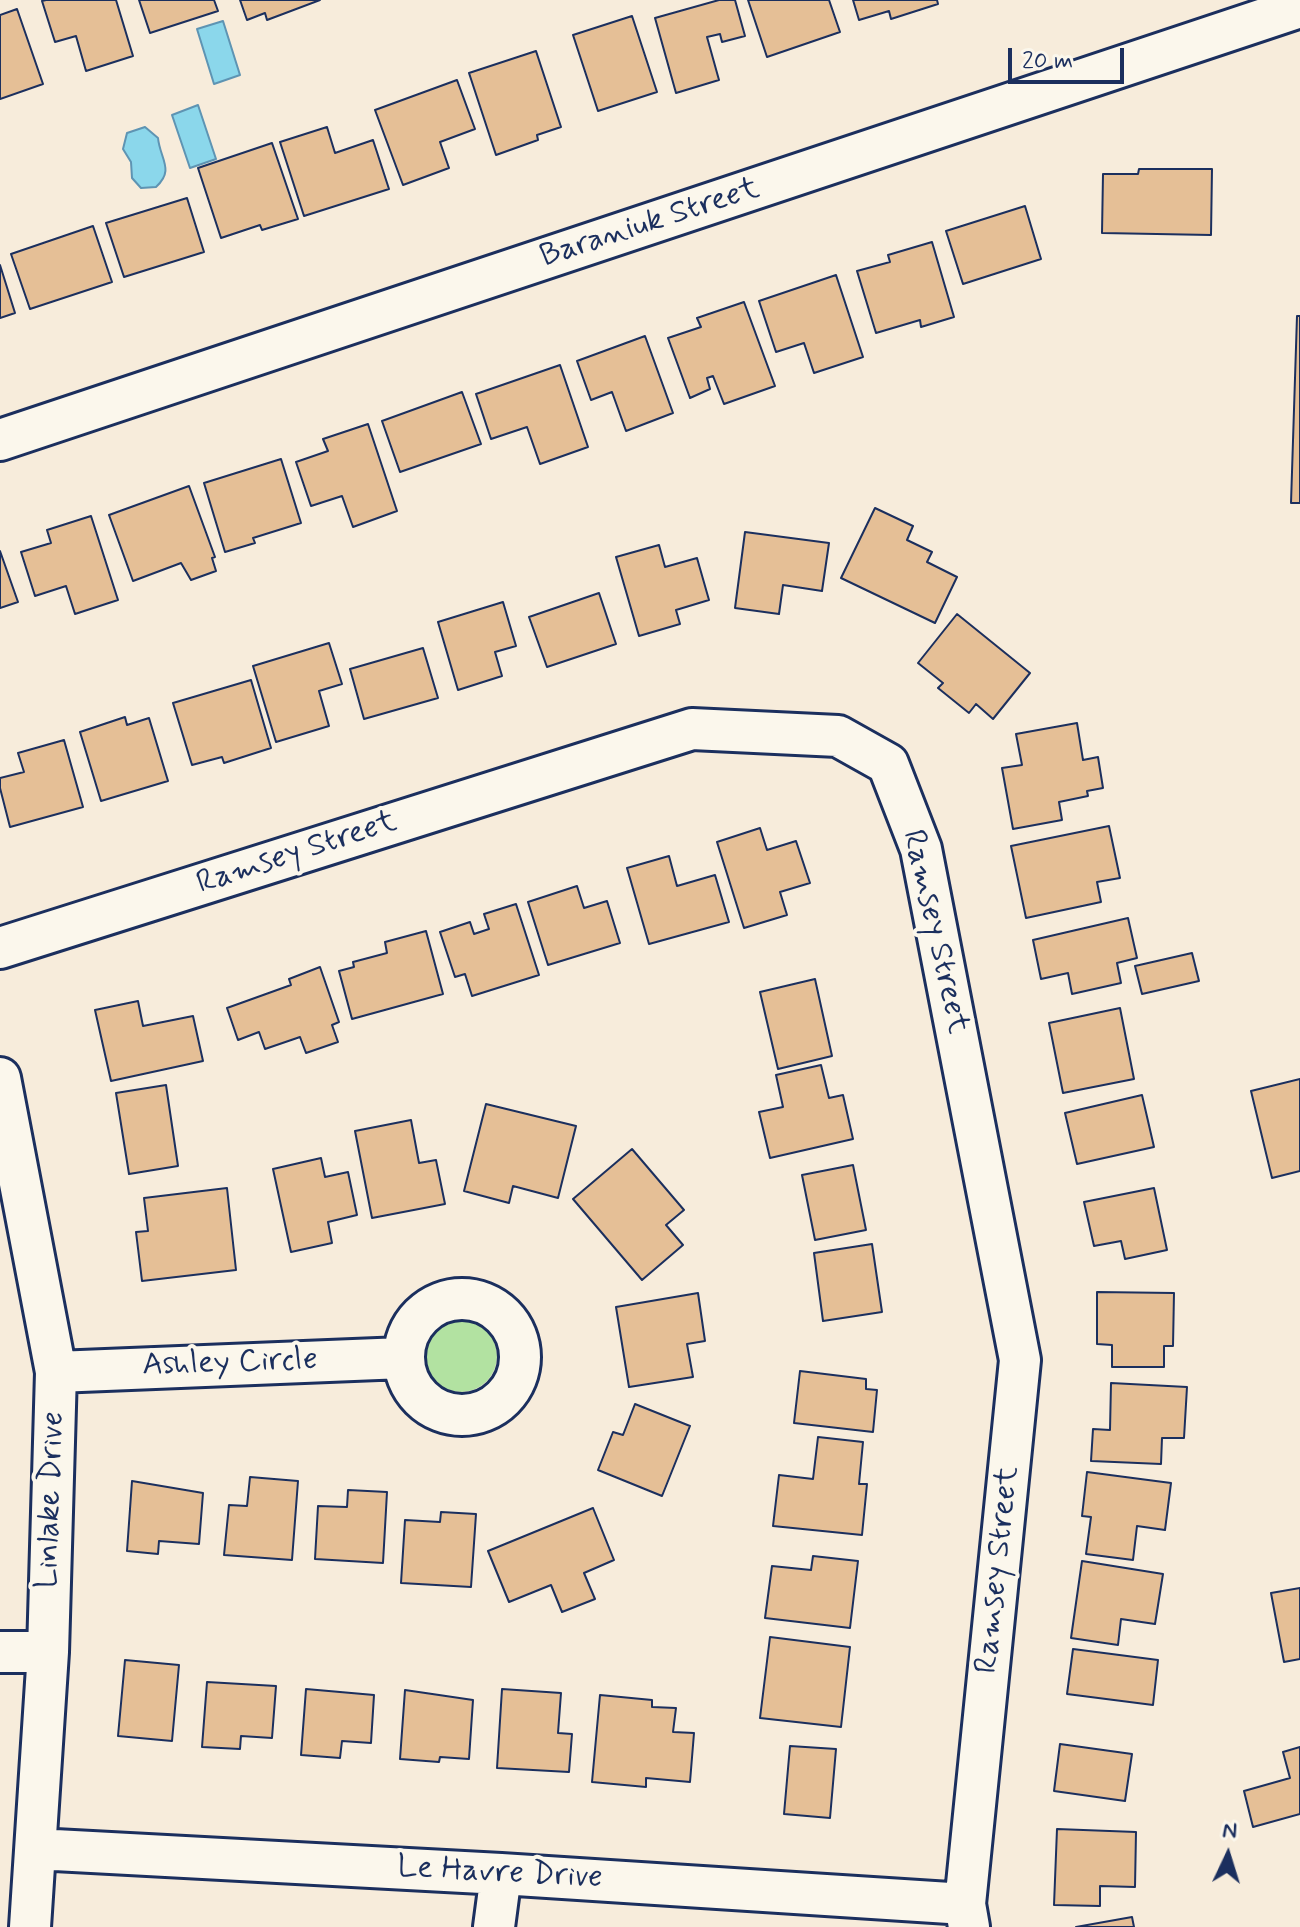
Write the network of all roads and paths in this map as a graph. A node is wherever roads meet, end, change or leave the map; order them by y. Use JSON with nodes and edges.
{"nodes":[{"id":1,"x":1300,"y":7,"type":"edge"},
{"id":2,"x":0,"y":440,"type":"edge"},
{"id":3,"x":0,"y":948,"type":"edge"},
{"id":4,"x":0,"y":1078,"type":"edge"},
{"id":5,"x":403,"y":1358,"type":"dead end"},
{"id":6,"x":56,"y":1372,"type":"junction"},
{"id":7,"x":0,"y":1652,"type":"edge"},
{"id":8,"x":48,"y":1652,"type":"junction"},
{"id":9,"x":36,"y":1849,"type":"junction"},
{"id":10,"x":501,"y":1874,"type":"junction"},
{"id":11,"x":967,"y":1916,"type":"edge"},
{"id":12,"x":30,"y":1927,"type":"edge"},
{"id":13,"x":494,"y":1927,"type":"edge"}],
"edges":[{"from":1,"to":2,"type":"street","name":"Baraniuk Street"},
{"from":3,"to":11,"type":"street","name":"Ramsey Street"},
{"from":4,"to":6,"type":"street","name":"Linlake Drive"},
{"from":5,"to":6,"type":"street","name":"Ashley Circle"},
{"from":6,"to":8,"type":"street","name":"Linlake Drive"},
{"from":7,"to":8,"type":"street"},
{"from":8,"to":9,"type":"street","name":"Linlake Drive"},
{"from":9,"to":10,"type":"street","name":"Le Havre Drive"},
{"from":9,"to":12,"type":"street","name":"Linlake Drive"},
{"from":10,"to":11,"type":"street","name":"Le Havre Drive"},
{"from":10,"to":13,"type":"street"}]}
